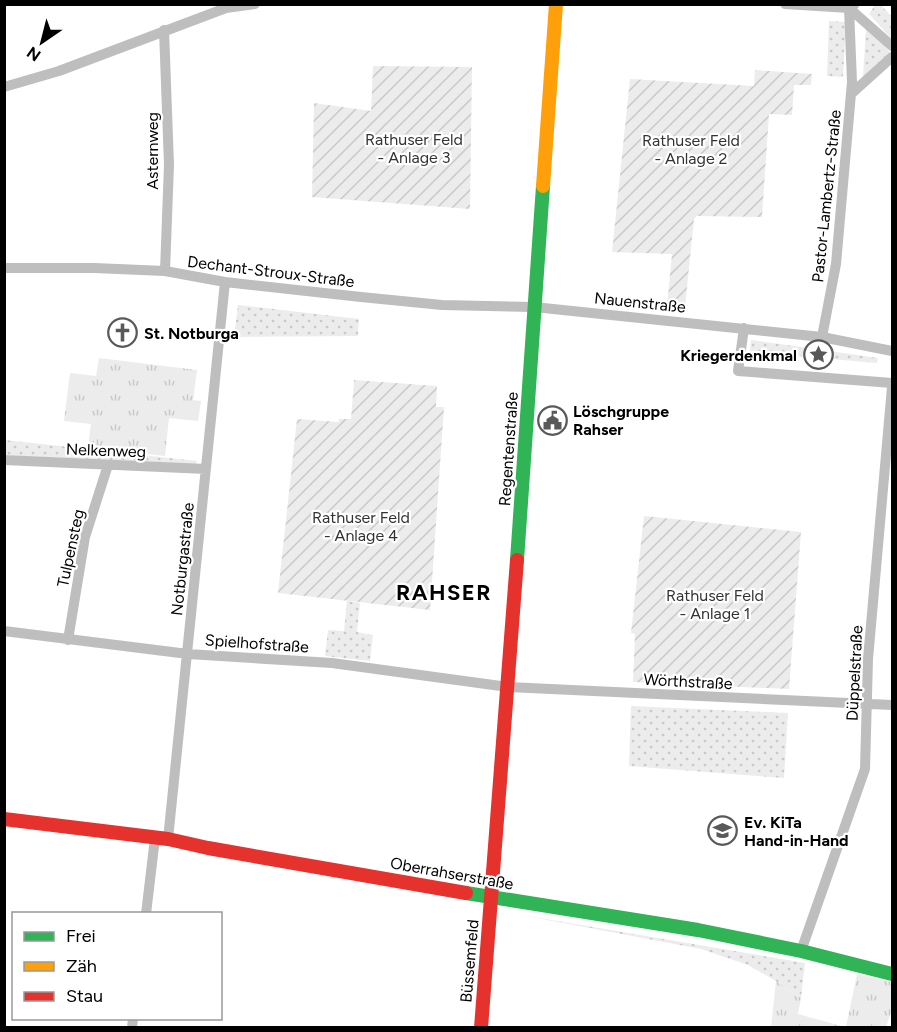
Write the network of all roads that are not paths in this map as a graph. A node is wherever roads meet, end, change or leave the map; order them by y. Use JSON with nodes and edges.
{"nodes":[{"id":1,"x":255,"y":4,"type":"edge"},
{"id":2,"x":556,"y":4,"type":"edge"},
{"id":3,"x":785,"y":4,"type":"edge"},
{"id":4,"x":228,"y":6,"type":"edge"},
{"id":5,"x":851,"y":6,"type":"edge"},
{"id":6,"x":164,"y":30,"type":"junction"},
{"id":7,"x":892,"y":46,"type":"edge"},
{"id":8,"x":892,"y":57,"type":"edge"},
{"id":9,"x":4,"y":87,"type":"edge"},
{"id":10,"x":851,"y":94,"type":"junction"},
{"id":11,"x":4,"y":268,"type":"edge"},
{"id":12,"x":165,"y":271,"type":"junction"},
{"id":13,"x":225,"y":282,"type":"junction"},
{"id":14,"x":534,"y":307,"type":"junction"},
{"id":15,"x":744,"y":328,"type":"junction"},
{"id":16,"x":822,"y":337,"type":"junction"},
{"id":17,"x":892,"y":351,"type":"edge"},
{"id":18,"x":892,"y":385,"type":"edge"},
{"id":19,"x":4,"y":460,"type":"edge"},
{"id":20,"x":108,"y":465,"type":"junction"},
{"id":21,"x":206,"y":469,"type":"junction"},
{"id":22,"x":4,"y":631,"type":"edge"},
{"id":23,"x":68,"y":640,"type":"junction"},
{"id":24,"x":188,"y":654,"type":"junction"},
{"id":25,"x":508,"y":687,"type":"junction"},
{"id":26,"x":866,"y":705,"type":"junction"},
{"id":27,"x":892,"y":705,"type":"edge"},
{"id":28,"x":4,"y":819,"type":"edge"},
{"id":29,"x":161,"y":838,"type":"junction"},
{"id":30,"x":491,"y":896,"type":"junction"},
{"id":31,"x":146,"y":912,"type":"edge"},
{"id":32,"x":801,"y":951,"type":"junction"},
{"id":33,"x":892,"y":974,"type":"edge"},
{"id":34,"x":480,"y":1028,"type":"edge"}],
"edges":[{"from":1,"to":4,"type":"street"},
{"from":2,"to":14,"type":"street","name":"Regentenstraße"},
{"from":3,"to":5,"type":"street"},
{"from":4,"to":6,"type":"street"},
{"from":5,"to":7,"type":"street"},
{"from":5,"to":10,"type":"street","name":"Pastor-Lambertz-Straße"},
{"from":6,"to":9,"type":"street"},
{"from":6,"to":12,"type":"street","name":"Asternweg"},
{"from":8,"to":10,"type":"street","name":"Pastor-Lambertz-Straße"},
{"from":10,"to":16,"type":"street","name":"Pastor-Lambertz-Straße"},
{"from":11,"to":12,"type":"street","name":"Dechant-Stroux-Straße"},
{"from":12,"to":13,"type":"street","name":"Dechant-Stroux-Straße"},
{"from":13,"to":14,"type":"street","name":"Dechant-Stroux-Straße"},
{"from":13,"to":21,"type":"street","name":"Notburgastraße"},
{"from":14,"to":15,"type":"street","name":"Nauenstraße"},
{"from":14,"to":25,"type":"street","name":"Regentenstraße"},
{"from":15,"to":16,"type":"street","name":"Nauenstraße"},
{"from":15,"to":18,"type":"street"},
{"from":16,"to":17,"type":"street","name":"Nauenstraße"},
{"from":18,"to":26,"type":"street","name":"Düppelstraße"},
{"from":19,"to":20,"type":"street","name":"Nelkenweg"},
{"from":20,"to":21,"type":"street","name":"Nelkenweg"},
{"from":20,"to":23,"type":"street","name":"Tulpensteg"},
{"from":21,"to":24,"type":"street","name":"Notburgastraße"},
{"from":22,"to":23,"type":"street","name":"Spielhofstraße"},
{"from":23,"to":24,"type":"street","name":"Spielhofstraße"},
{"from":24,"to":25,"type":"street","name":"Spielhofstraße"},
{"from":24,"to":29,"type":"street","name":"Notburgastraße"},
{"from":25,"to":26,"type":"street","name":"Wörthstraße"},
{"from":25,"to":30,"type":"street","name":"Regentenstraße"},
{"from":26,"to":27,"type":"street","name":"Wörthstraße"},
{"from":26,"to":32,"type":"street","name":"Düppelstraße"},
{"from":28,"to":29,"type":"street","name":"Oberrahserstraße"},
{"from":29,"to":30,"type":"street","name":"Oberrahserstraße"},
{"from":29,"to":31,"type":"street","name":"Notburgastraße"},
{"from":30,"to":32,"type":"street","name":"Oberrahserstraße"},
{"from":30,"to":34,"type":"street","name":"Büssemfeld"},
{"from":32,"to":33,"type":"street","name":"Oberrahserstraße"}]}
